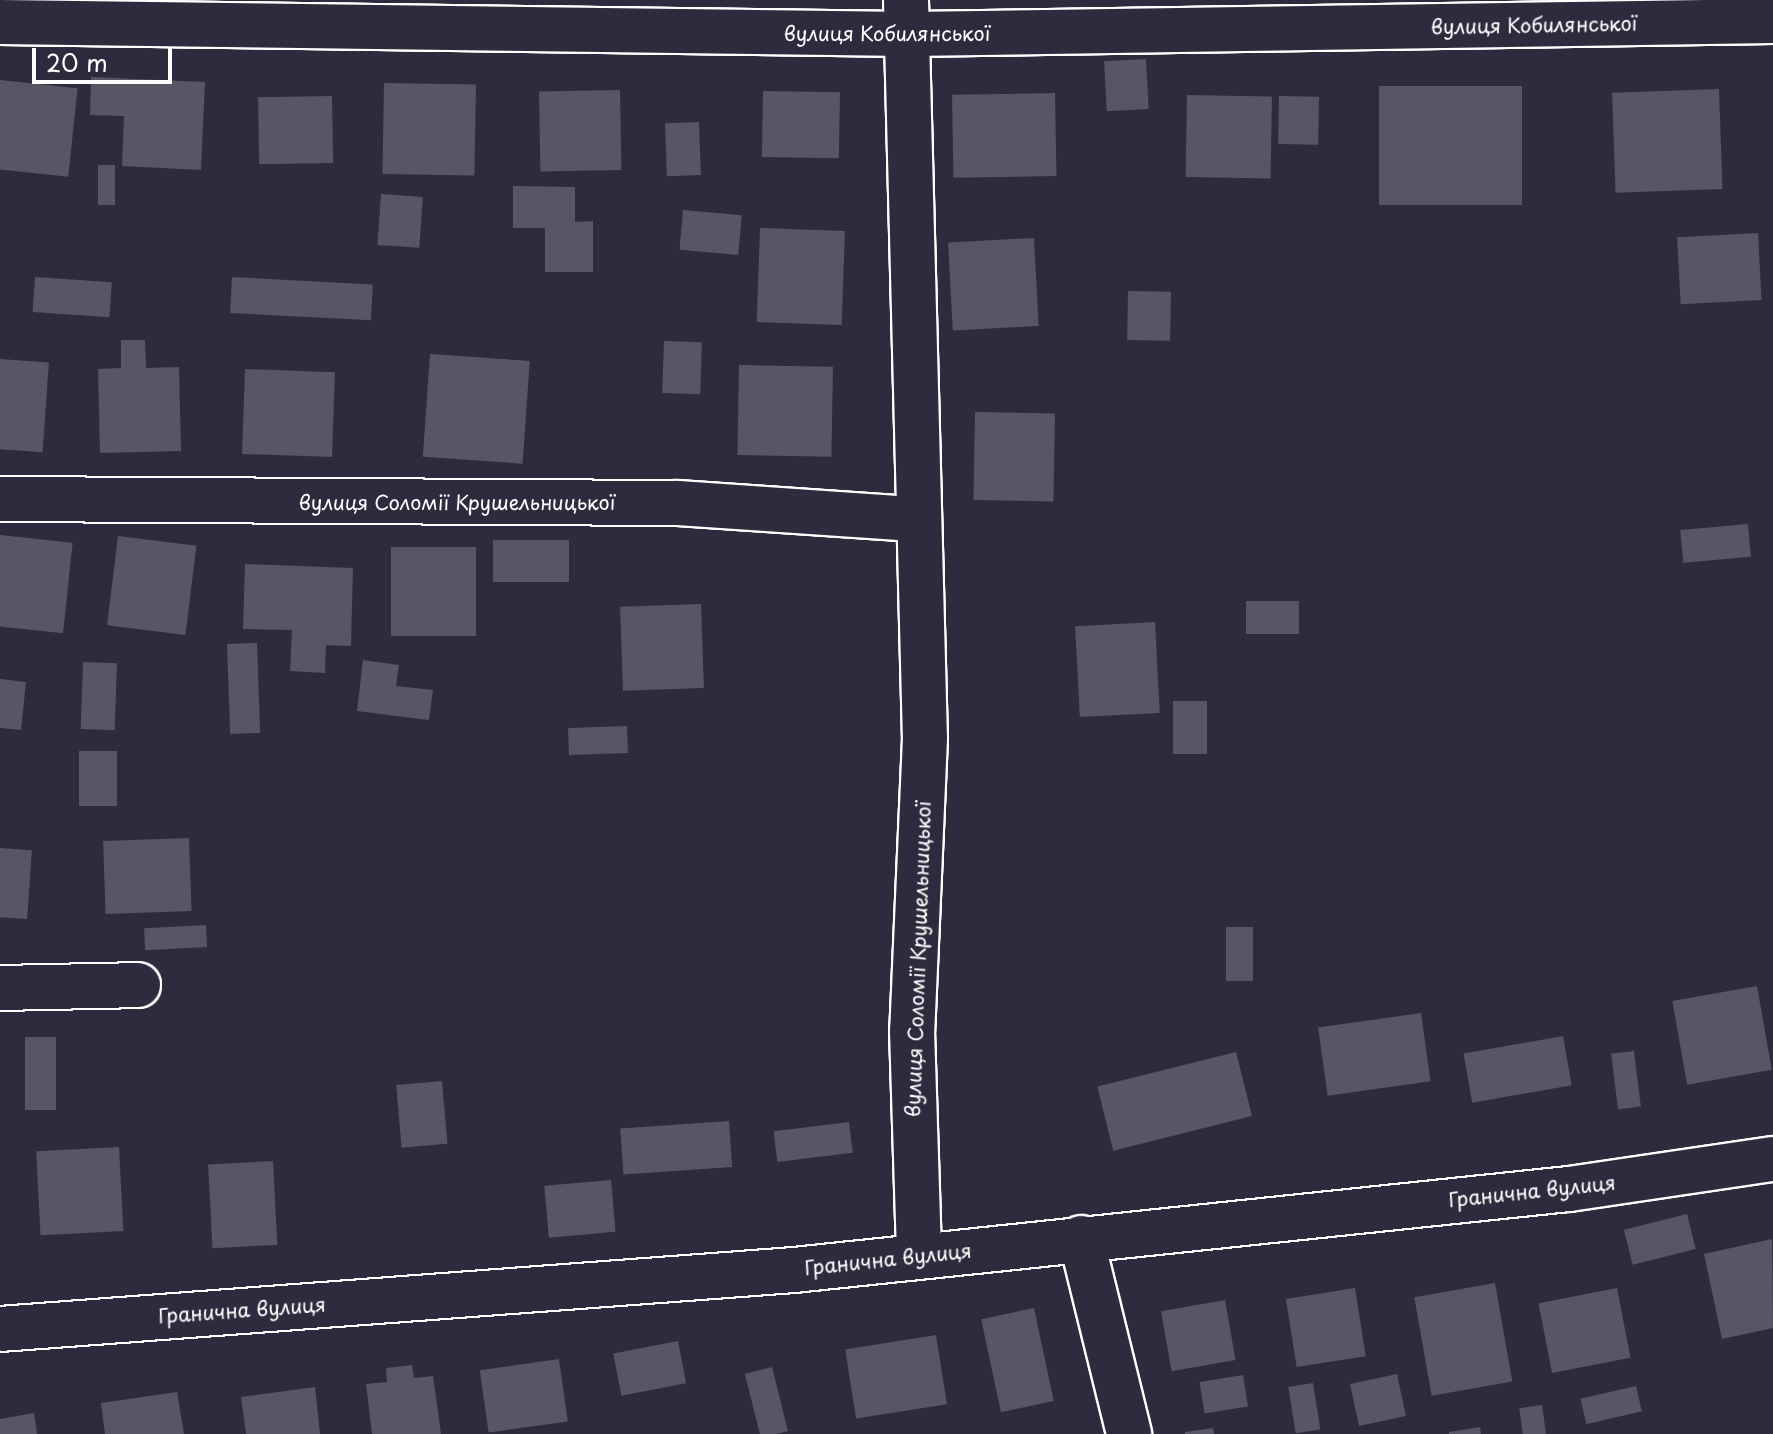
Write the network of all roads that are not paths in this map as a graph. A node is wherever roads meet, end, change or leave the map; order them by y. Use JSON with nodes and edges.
{"nodes":[{"id":1,"x":907,"y":17,"type":"edge"},
{"id":2,"x":1773,"y":21,"type":"edge"},
{"id":3,"x":0,"y":22,"type":"edge"},
{"id":4,"x":0,"y":499,"type":"edge"},
{"id":5,"x":914,"y":519,"type":"junction"},
{"id":6,"x":138,"y":985,"type":"dead end"},
{"id":7,"x":0,"y":988,"type":"edge"},
{"id":8,"x":1773,"y":1159,"type":"edge"},
{"id":9,"x":1081,"y":1238,"type":"junction"},
{"id":10,"x":919,"y":1255,"type":"junction"},
{"id":11,"x":0,"y":1329,"type":"edge"},
{"id":12,"x":1129,"y":1434,"type":"edge"}],
"edges":[{"from":1,"to":2,"type":"street","name":"вулиця Кобилянської"},
{"from":1,"to":3,"type":"street","name":"вулиця Кобилянської"},
{"from":1,"to":5,"type":"street","name":"вулиця Соломії Крушельницької"},
{"from":4,"to":5,"type":"street","name":"вулиця Соломії Крушельницької"},
{"from":5,"to":10,"type":"street","name":"вулиця Соломії Крушельницької"},
{"from":6,"to":7,"type":"street"},
{"from":8,"to":9,"type":"street","name":"Гранична вулиця"},
{"from":9,"to":10,"type":"street","name":"Гранична вулиця"},
{"from":9,"to":12,"type":"street"},
{"from":10,"to":11,"type":"street","name":"Гранична вулиця"}]}
